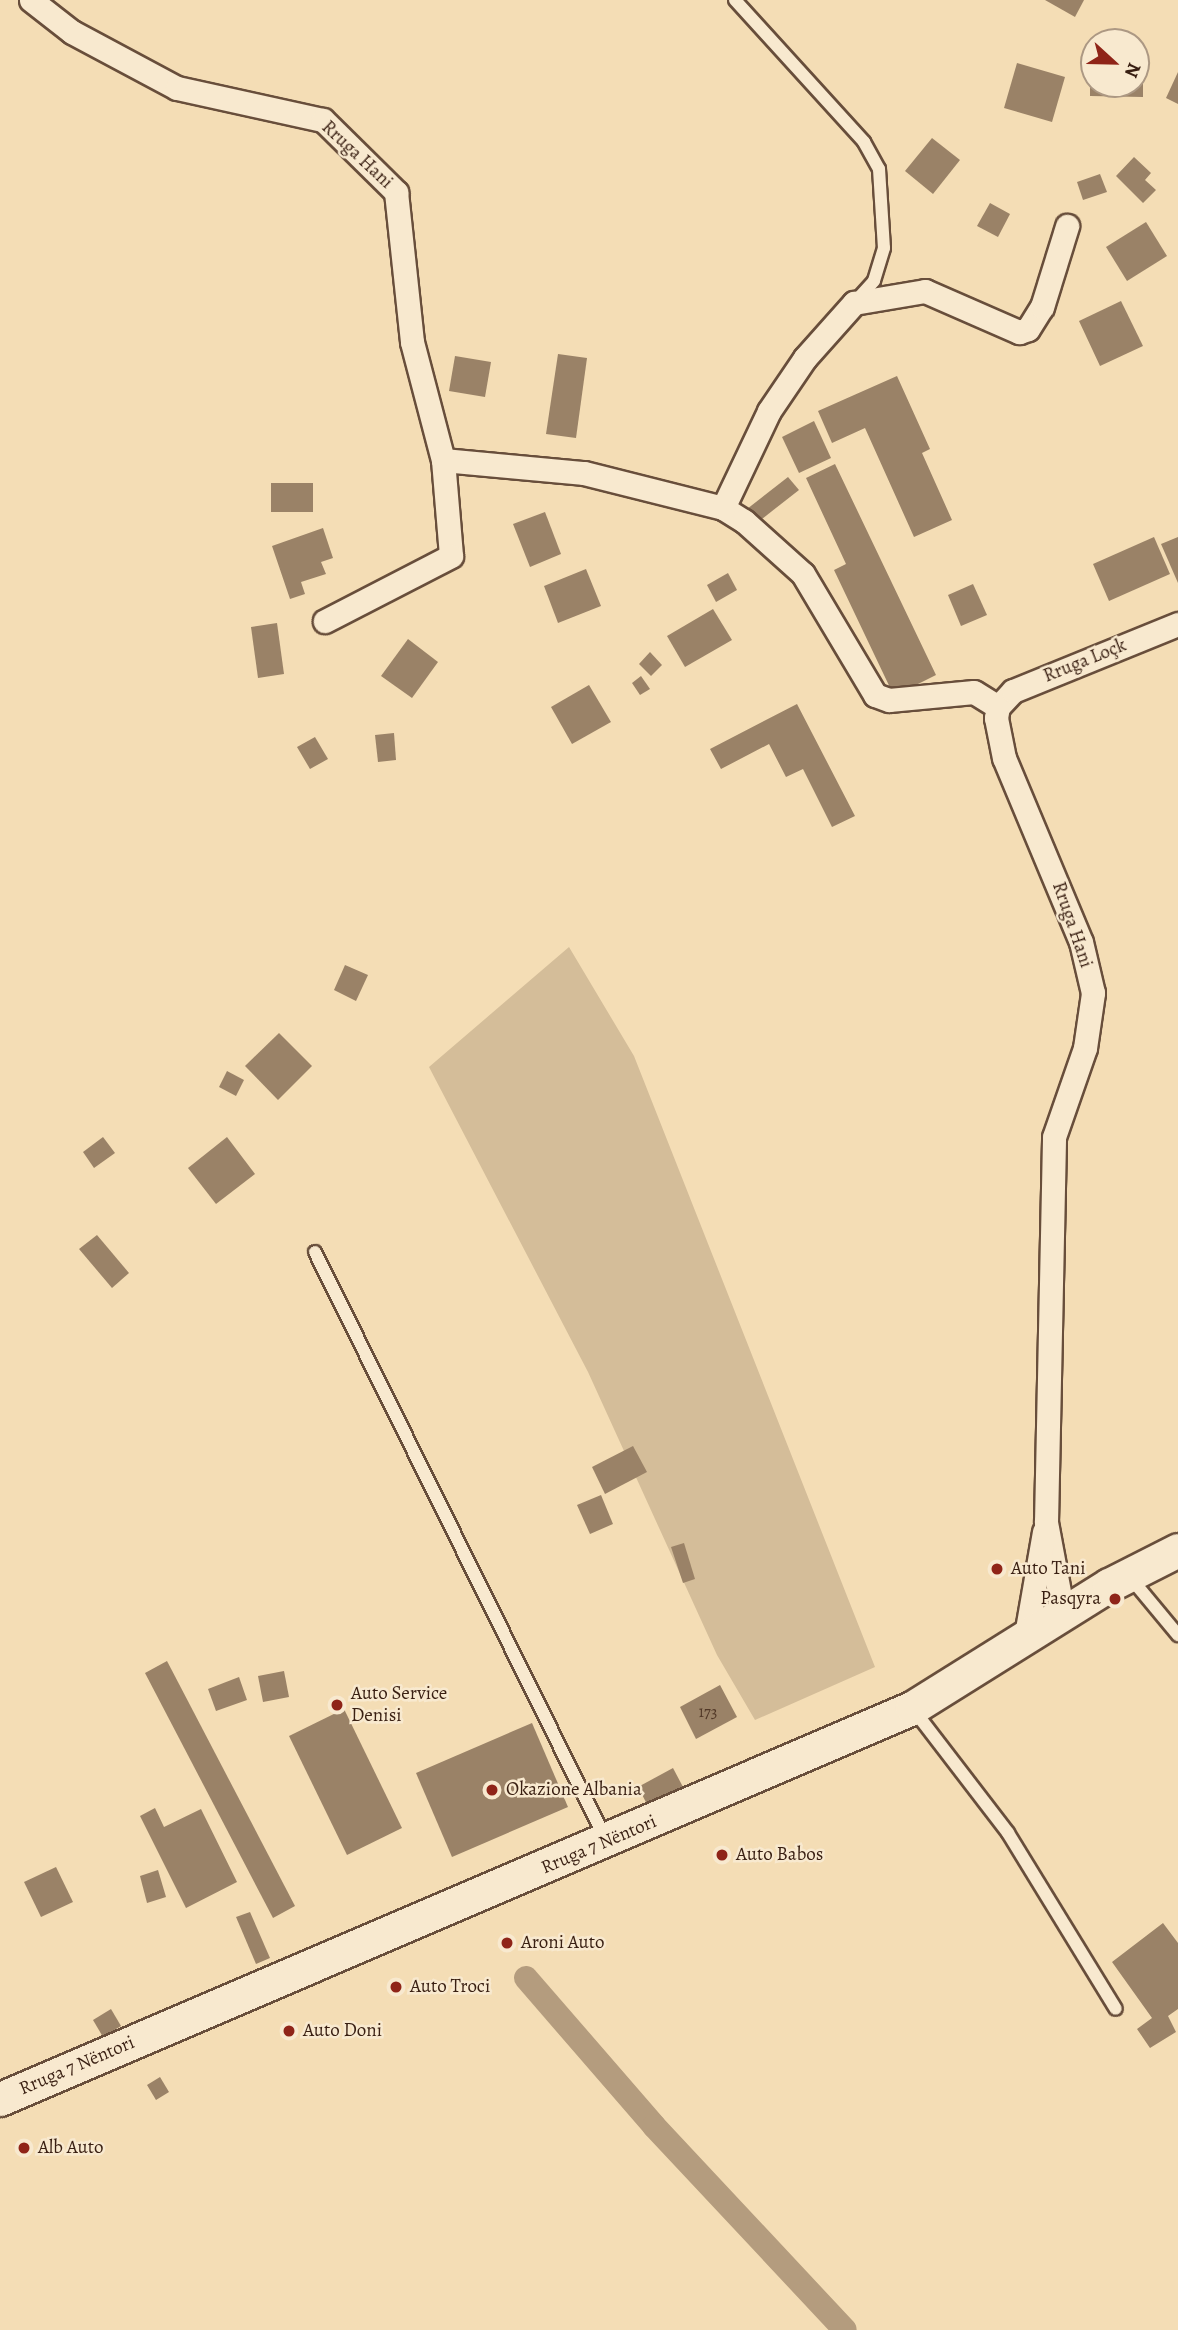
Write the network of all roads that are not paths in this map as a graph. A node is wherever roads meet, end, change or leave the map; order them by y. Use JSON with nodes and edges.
{"nodes":[{"id":1,"x":32,"y":0,"type":"edge"},
{"id":2,"x":735,"y":0,"type":"edge"},
{"id":3,"x":1067,"y":226,"type":"dead end"},
{"id":4,"x":854,"y":303,"type":"junction"},
{"id":5,"x":443,"y":460,"type":"junction"},
{"id":6,"x":723,"y":508,"type":"junction"},
{"id":7,"x":325,"y":621,"type":"dead end"},
{"id":8,"x":1178,"y":625,"type":"edge"},
{"id":9,"x":998,"y":707,"type":"junction"},
{"id":10,"x":315,"y":1252,"type":"dead end"},
{"id":11,"x":1046,"y":1522,"type":"junction"},
{"id":12,"x":1178,"y":1550,"type":"edge"},
{"id":13,"x":1127,"y":1574,"type":"junction"},
{"id":14,"x":1063,"y":1613,"type":"junction"},
{"id":15,"x":1026,"y":1635,"type":"junction"},
{"id":16,"x":1178,"y":1636,"type":"edge"},
{"id":17,"x":912,"y":1708,"type":"junction"},
{"id":18,"x":607,"y":1842,"type":"junction"},
{"id":19,"x":1116,"y":2009,"type":"dead end"},
{"id":20,"x":0,"y":2099,"type":"edge"}],
"edges":[{"from":1,"to":5,"type":"street","name":"Rruga Hani"},
{"from":2,"to":4,"type":"lane"},
{"from":3,"to":4,"type":"street"},
{"from":4,"to":6,"type":"street"},
{"from":5,"to":6,"type":"street"},
{"from":5,"to":7,"type":"street","name":"Rruga Hani"},
{"from":6,"to":9,"type":"street"},
{"from":8,"to":9,"type":"street","name":"Rruga Loçk"},
{"from":9,"to":11,"type":"street","name":"Rruga Hani"},
{"from":10,"to":18,"type":"lane"},
{"from":11,"to":14,"type":"street","name":"Rruga Hani"},
{"from":11,"to":15,"type":"street","name":"Rruga Hani"},
{"from":12,"to":13,"type":"main road","name":"Rruga 7 Nëntori"},
{"from":13,"to":14,"type":"main road","name":"Rruga 7 Nëntori"},
{"from":13,"to":16,"type":"lane"},
{"from":14,"to":15,"type":"main road","name":"Rruga 7 Nëntori"},
{"from":15,"to":17,"type":"main road","name":"Rruga 7 Nëntori"},
{"from":17,"to":18,"type":"main road","name":"Rruga 7 Nëntori"},
{"from":17,"to":19,"type":"lane"},
{"from":18,"to":20,"type":"main road","name":"Rruga 7 Nëntori"}]}
